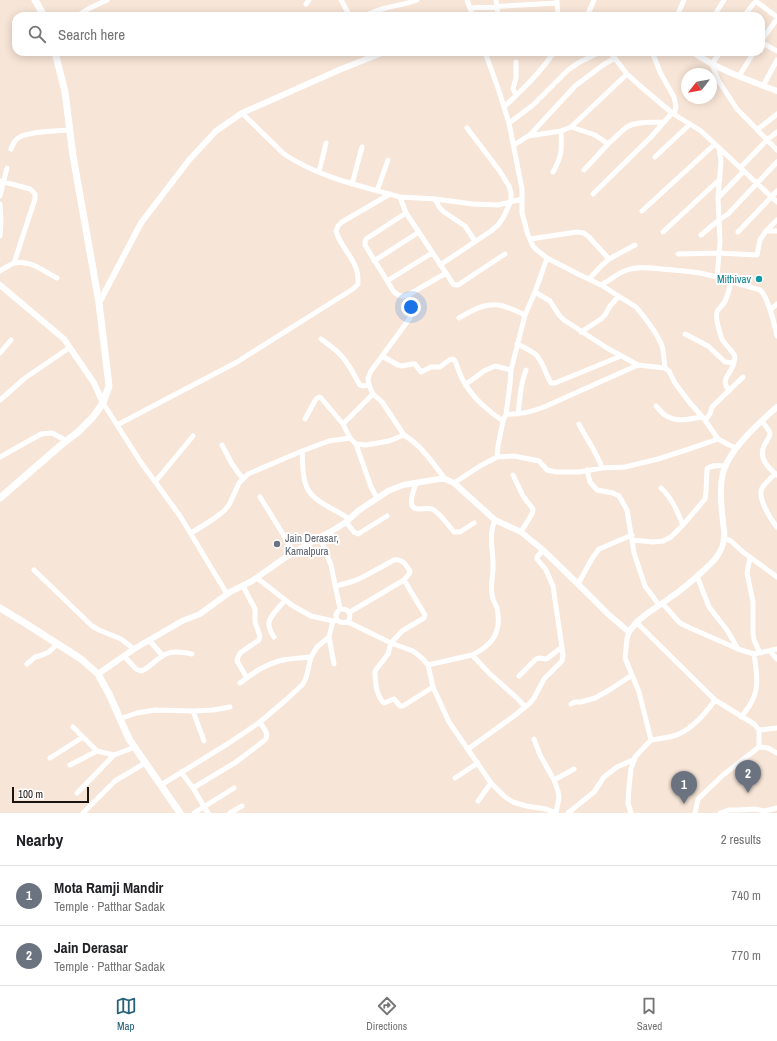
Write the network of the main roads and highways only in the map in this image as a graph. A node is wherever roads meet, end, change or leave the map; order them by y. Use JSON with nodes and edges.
{"nodes":[{"id":1,"x":35,"y":0,"type":"edge"},
{"id":2,"x":42,"y":12,"type":"edge"},
{"id":3,"x":56,"y":56,"type":"edge"},
{"id":4,"x":0,"y":498,"type":"edge"},
{"id":5,"x":0,"y":608,"type":"edge"},
{"id":6,"x":180,"y":813,"type":"edge"}],
"edges":[{"from":1,"to":2,"type":"main road"},
{"from":3,"to":4,"type":"main road"},
{"from":5,"to":6,"type":"main road"}]}
